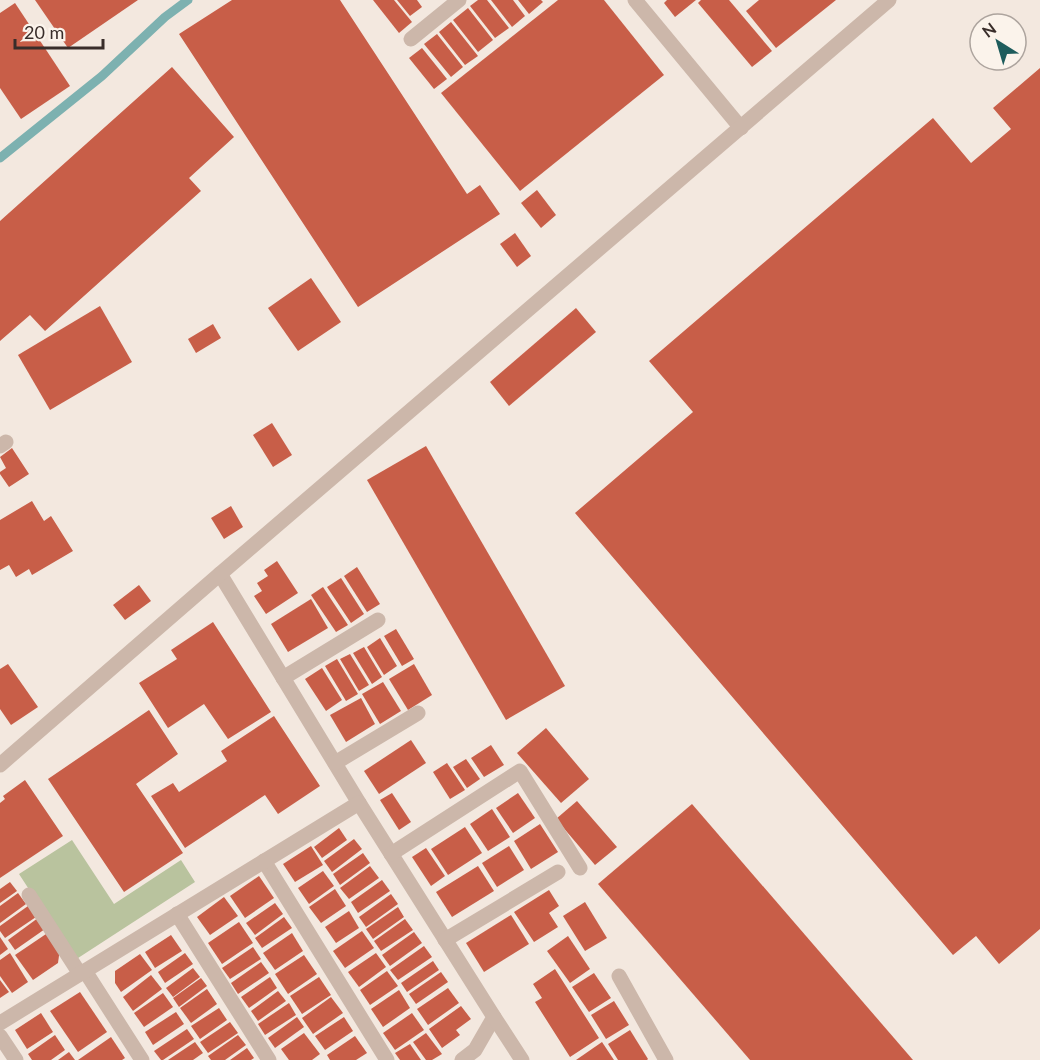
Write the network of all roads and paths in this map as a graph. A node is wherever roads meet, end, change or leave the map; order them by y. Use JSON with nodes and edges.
{"nodes":[{"id":1,"x":459,"y":0,"type":"edge"},
{"id":2,"x":635,"y":0,"type":"edge"},
{"id":3,"x":889,"y":0,"type":"edge"},
{"id":4,"x":411,"y":39,"type":"dead end"},
{"id":5,"x":741,"y":128,"type":"junction"},
{"id":6,"x":220,"y":574,"type":"junction"},
{"id":7,"x":378,"y":620,"type":"dead end"},
{"id":8,"x":283,"y":678,"type":"junction"},
{"id":9,"x":418,"y":713,"type":"dead end"},
{"id":10,"x":335,"y":763,"type":"junction"},
{"id":11,"x":0,"y":765,"type":"edge"},
{"id":12,"x":359,"y":803,"type":"junction"},
{"id":13,"x":391,"y":854,"type":"junction"},
{"id":14,"x":264,"y":861,"type":"junction"},
{"id":15,"x":580,"y":868,"type":"dead end"},
{"id":16,"x":558,"y":872,"type":"dead end"},
{"id":17,"x":28,"y":895,"type":"dead end"},
{"id":18,"x":177,"y":914,"type":"junction"},
{"id":19,"x":445,"y":940,"type":"junction"},
{"id":20,"x":82,"y":972,"type":"junction"},
{"id":21,"x":619,"y":976,"type":"dead end"},
{"id":22,"x":494,"y":1017,"type":"junction"},
{"id":23,"x":0,"y":1023,"type":"edge"},
{"id":24,"x":0,"y":1036,"type":"edge"},
{"id":25,"x":16,"y":1060,"type":"edge"},
{"id":26,"x":142,"y":1060,"type":"edge"},
{"id":27,"x":269,"y":1060,"type":"edge"},
{"id":28,"x":387,"y":1060,"type":"edge"},
{"id":29,"x":462,"y":1060,"type":"edge"},
{"id":30,"x":522,"y":1060,"type":"edge"},
{"id":31,"x":666,"y":1060,"type":"edge"}],
"edges":[{"from":1,"to":4,"type":"street"},
{"from":2,"to":5,"type":"street"},
{"from":3,"to":5,"type":"street"},
{"from":5,"to":6,"type":"street"},
{"from":6,"to":8,"type":"street"},
{"from":6,"to":11,"type":"street"},
{"from":7,"to":8,"type":"street"},
{"from":8,"to":10,"type":"street"},
{"from":9,"to":10,"type":"street"},
{"from":10,"to":12,"type":"street"},
{"from":12,"to":13,"type":"street"},
{"from":12,"to":14,"type":"street"},
{"from":13,"to":15,"type":"street"},
{"from":13,"to":19,"type":"street"},
{"from":14,"to":18,"type":"street"},
{"from":14,"to":28,"type":"street"},
{"from":16,"to":19,"type":"street"},
{"from":17,"to":20,"type":"street"},
{"from":18,"to":20,"type":"street"},
{"from":18,"to":27,"type":"street"},
{"from":19,"to":22,"type":"street"},
{"from":20,"to":23,"type":"street"},
{"from":20,"to":26,"type":"street"},
{"from":21,"to":31,"type":"street"},
{"from":22,"to":29,"type":"street"},
{"from":22,"to":30,"type":"street"},
{"from":24,"to":25,"type":"street"}]}
